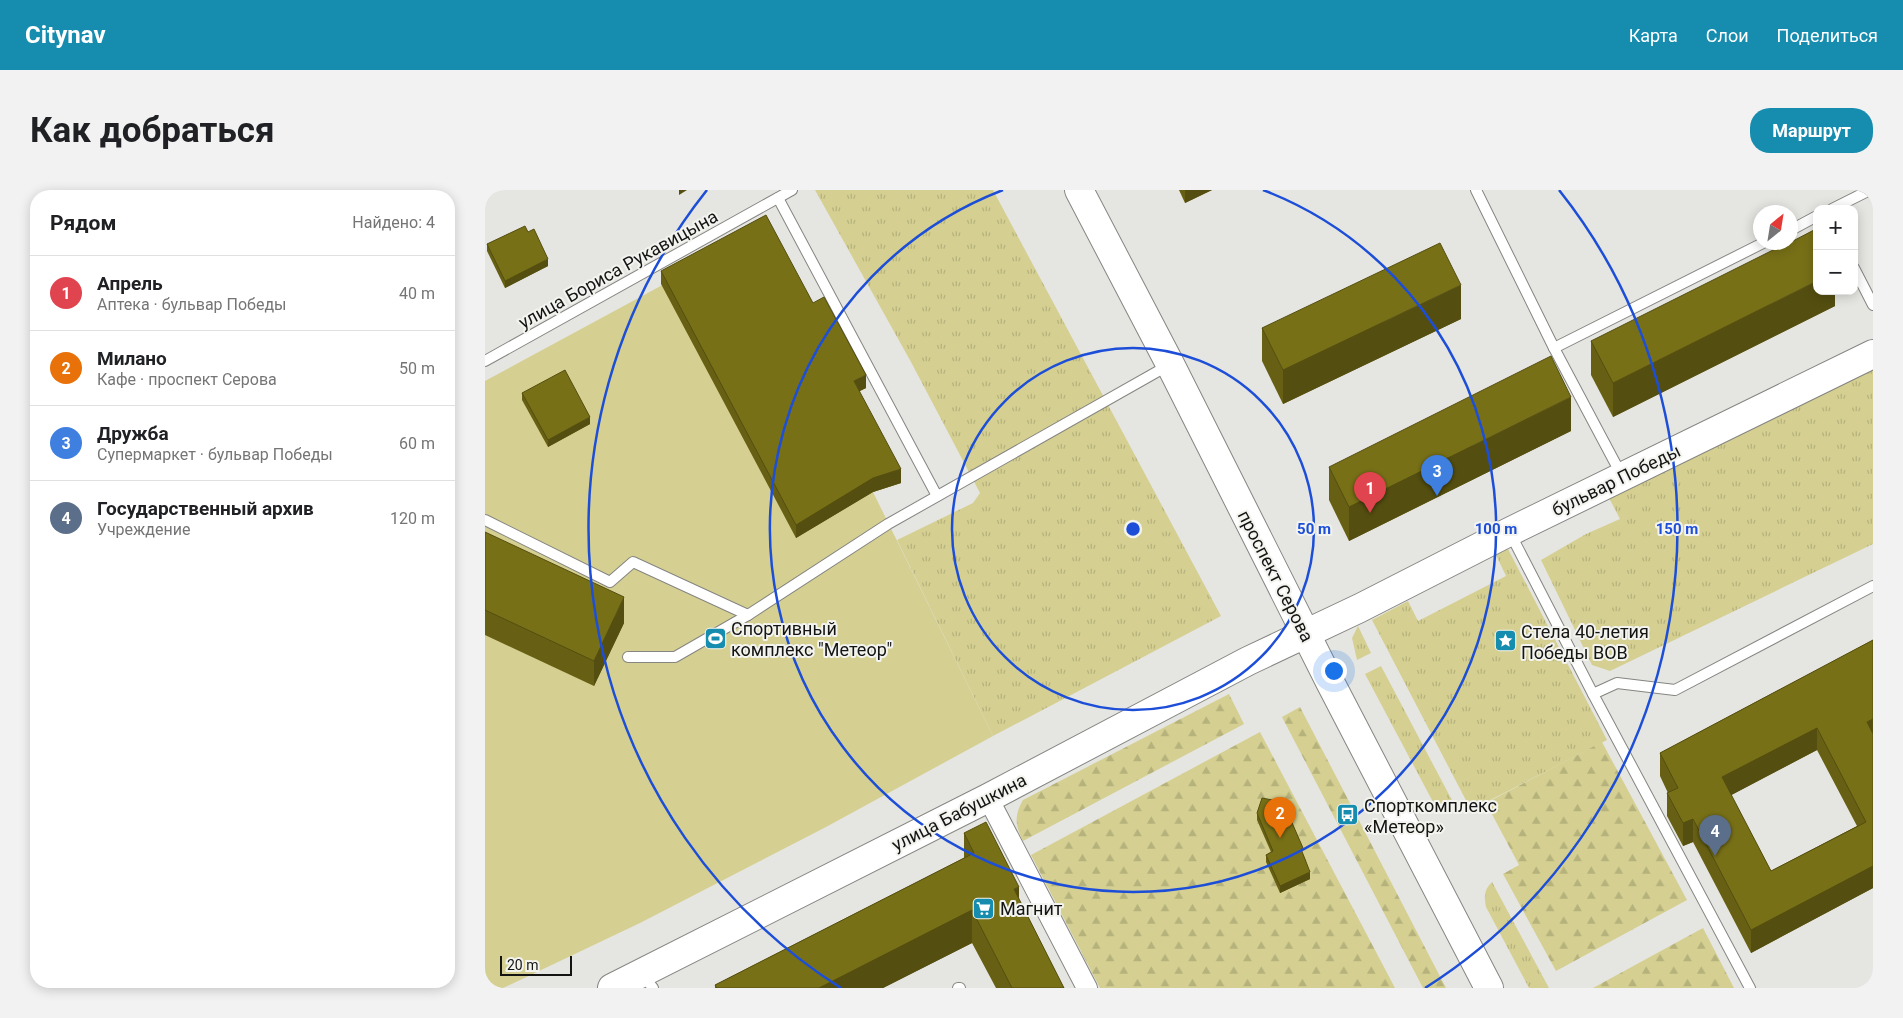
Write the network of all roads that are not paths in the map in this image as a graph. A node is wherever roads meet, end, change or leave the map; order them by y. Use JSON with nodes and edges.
{"nodes":[{"id":1,"x":792,"y":190,"type":"edge"},
{"id":2,"x":1079,"y":190,"type":"edge"},
{"id":3,"x":1476,"y":190,"type":"edge"},
{"id":4,"x":1870,"y":190,"type":"edge"},
{"id":5,"x":778,"y":198,"type":"junction"},
{"id":6,"x":1840,"y":205,"type":"edge"},
{"id":7,"x":1813,"y":218,"type":"edge"},
{"id":8,"x":1798,"y":226,"type":"edge"},
{"id":9,"x":1753,"y":248,"type":"edge"},
{"id":10,"x":1858,"y":276,"type":"edge"},
{"id":11,"x":1873,"y":305,"type":"edge"},
{"id":12,"x":1554,"y":348,"type":"junction"},
{"id":13,"x":1873,"y":354,"type":"edge"},
{"id":14,"x":485,"y":360,"type":"edge"},
{"id":15,"x":1170,"y":364,"type":"junction"},
{"id":16,"x":1622,"y":477,"type":"junction"},
{"id":17,"x":937,"y":496,"type":"junction"},
{"id":18,"x":485,"y":520,"type":"edge"},
{"id":19,"x":1509,"y":532,"type":"junction"},
{"id":20,"x":1873,"y":586,"type":"edge"},
{"id":21,"x":748,"y":616,"type":"junction"},
{"id":22,"x":1305,"y":634,"type":"junction"},
{"id":23,"x":628,"y":658,"type":"dead end"},
{"id":24,"x":1593,"y":694,"type":"junction"},
{"id":25,"x":987,"y":798,"type":"junction"},
{"id":26,"x":647,"y":981,"type":"edge"},
{"id":27,"x":612,"y":988,"type":"edge"},
{"id":28,"x":1087,"y":988,"type":"edge"},
{"id":29,"x":1489,"y":988,"type":"edge"},
{"id":30,"x":1750,"y":988,"type":"edge"}],
"edges":[{"from":1,"to":5,"type":"lane","name":"улица Бориса Рукавицына"},
{"from":2,"to":15,"type":"street","name":"проспект Серова"},
{"from":3,"to":12,"type":"lane"},
{"from":4,"to":6,"type":"lane"},
{"from":5,"to":14,"type":"lane","name":"улица Бориса Рукавицына"},
{"from":5,"to":17,"type":"lane"},
{"from":7,"to":8,"type":"lane"},
{"from":9,"to":12,"type":"lane"},
{"from":10,"to":11,"type":"lane"},
{"from":12,"to":16,"type":"lane"},
{"from":13,"to":16,"type":"street","name":"бульвар Победы"},
{"from":15,"to":17,"type":"lane"},
{"from":15,"to":22,"type":"street","name":"проспект Серова"},
{"from":16,"to":19,"type":"street","name":"бульвар Победы"},
{"from":17,"to":21,"type":"lane"},
{"from":18,"to":21,"type":"lane"},
{"from":19,"to":22,"type":"street","name":"бульвар Победы"},
{"from":19,"to":24,"type":"lane"},
{"from":20,"to":24,"type":"lane"},
{"from":21,"to":23,"type":"lane"},
{"from":22,"to":25,"type":"street","name":"улица Бабушкина"},
{"from":22,"to":29,"type":"street","name":"проспект Серова"},
{"from":24,"to":30,"type":"lane"},
{"from":25,"to":26,"type":"street","name":"улица Бабушкина"},
{"from":25,"to":28,"type":"street"},
{"from":26,"to":27,"type":"street","name":"улица Бабушкина"}]}
